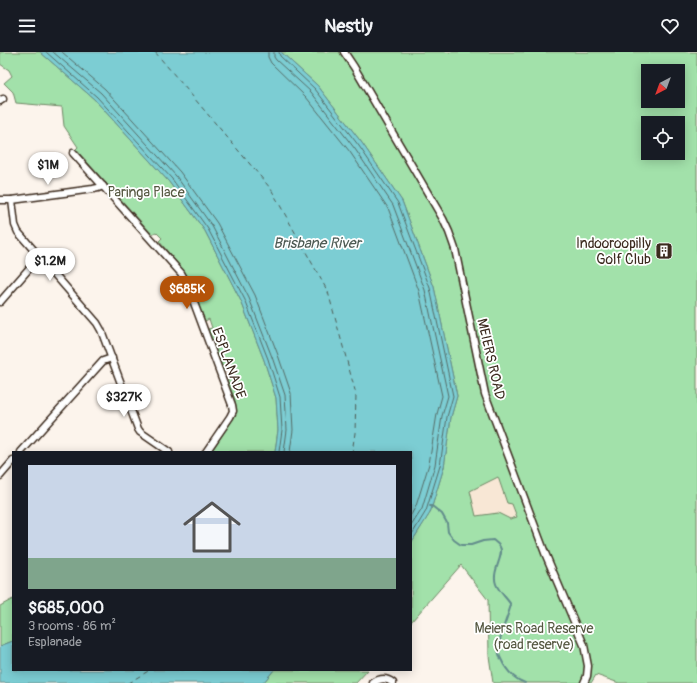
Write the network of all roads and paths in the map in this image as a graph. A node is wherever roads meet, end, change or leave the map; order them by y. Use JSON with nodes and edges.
{"nodes":[{"id":1,"x":344,"y":52,"type":"edge"},
{"id":2,"x":73,"y":153,"type":"dead end"},
{"id":3,"x":103,"y":186,"type":"junction"},
{"id":4,"x":0,"y":200,"type":"edge"},
{"id":5,"x":12,"y":200,"type":"junction"},
{"id":6,"x":40,"y":256,"type":"junction"},
{"id":7,"x":0,"y":302,"type":"edge"},
{"id":8,"x":112,"y":358,"type":"junction"},
{"id":9,"x":22,"y":451,"type":"edge"},
{"id":10,"x":168,"y":451,"type":"edge"},
{"id":11,"x":207,"y":451,"type":"edge"},
{"id":12,"x":12,"y":462,"type":"edge"},
{"id":13,"x":0,"y":476,"type":"edge"},
{"id":14,"x":373,"y":683,"type":"edge"},
{"id":15,"x":393,"y":683,"type":"edge"},
{"id":16,"x":584,"y":683,"type":"edge"}],
"edges":[{"from":1,"to":16,"type":"street","name":"MEIERS ROAD"},
{"from":2,"to":3,"type":"street","name":"ESPLANADE"},
{"from":3,"to":5,"type":"street"},
{"from":3,"to":11,"type":"street","name":"ESPLANADE"},
{"from":4,"to":5,"type":"street"},
{"from":5,"to":6,"type":"street"},
{"from":6,"to":7,"type":"street"},
{"from":6,"to":8,"type":"street"},
{"from":8,"to":9,"type":"street"},
{"from":8,"to":10,"type":"street"},
{"from":12,"to":13,"type":"street"},
{"from":14,"to":15,"type":"street"}]}
